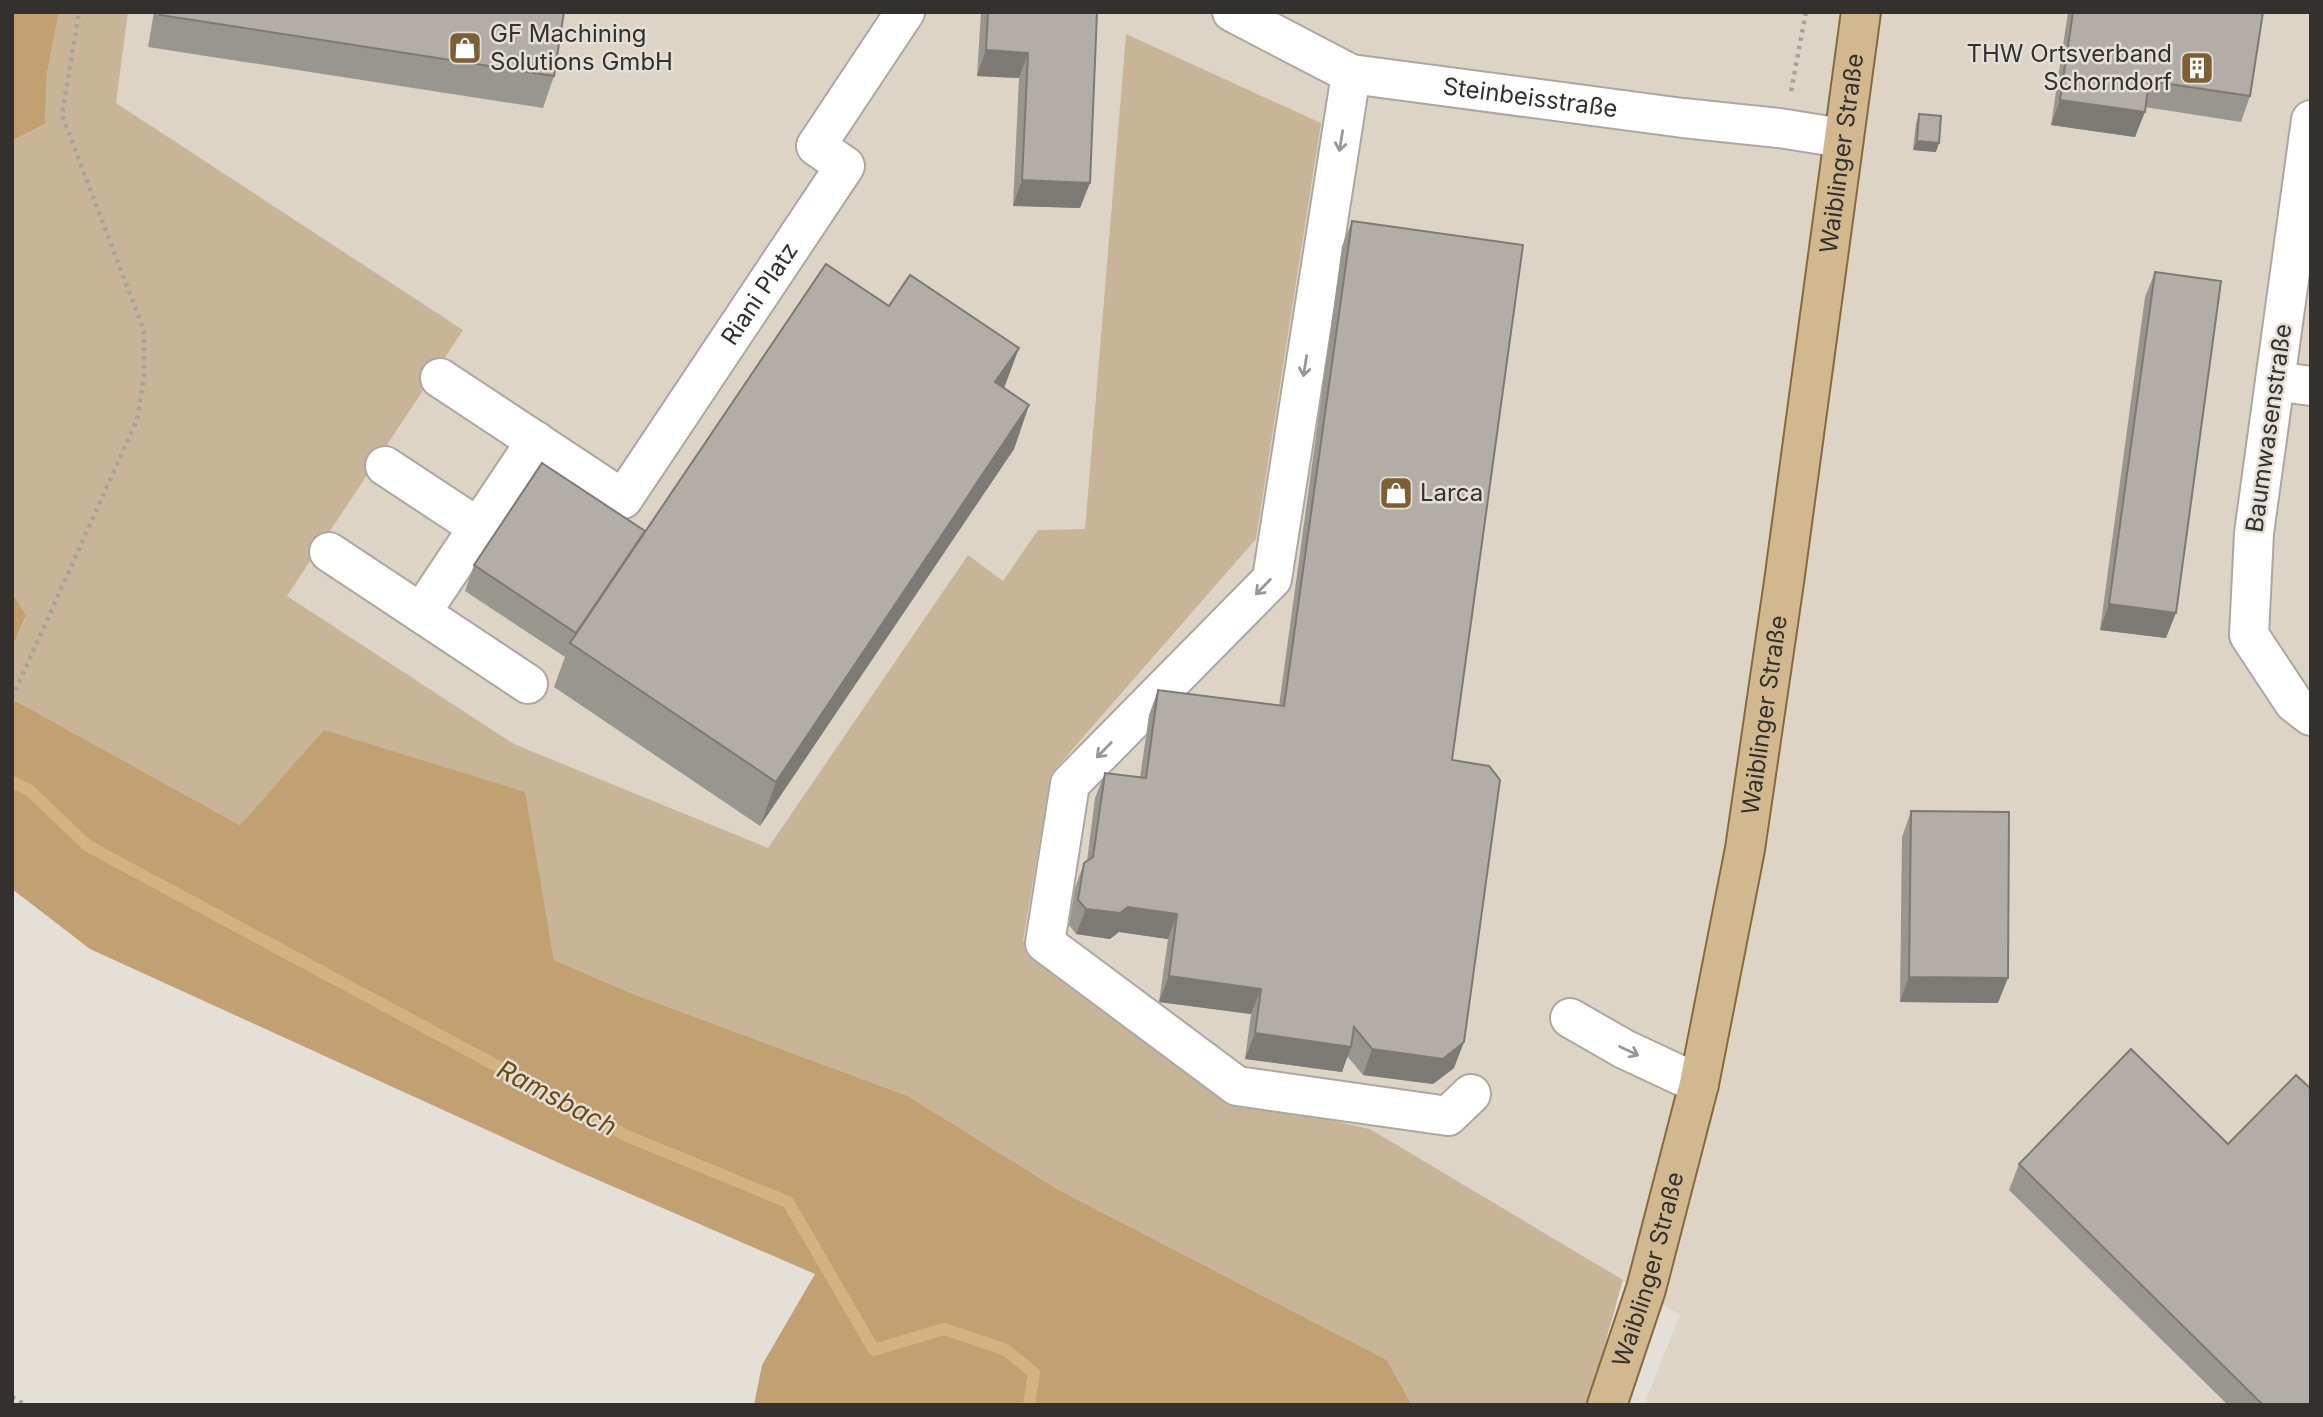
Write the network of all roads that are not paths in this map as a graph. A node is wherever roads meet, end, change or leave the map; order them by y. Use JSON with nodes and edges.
{"nodes":[{"id":1,"x":905,"y":12,"type":"edge"},
{"id":2,"x":1232,"y":12,"type":"edge"},
{"id":3,"x":1861,"y":12,"type":"edge"},
{"id":4,"x":1351,"y":74,"type":"junction"},
{"id":5,"x":2311,"y":120,"type":"edge"},
{"id":6,"x":1842,"y":138,"type":"junction"},
{"id":7,"x":440,"y":378,"type":"dead end"},
{"id":8,"x":2293,"y":383,"type":"edge"},
{"id":9,"x":536,"y":441,"type":"junction"},
{"id":10,"x":386,"y":466,"type":"dead end"},
{"id":11,"x":478,"y":528,"type":"junction"},
{"id":12,"x":329,"y":552,"type":"dead end"},
{"id":13,"x":421,"y":613,"type":"junction"},
{"id":14,"x":528,"y":684,"type":"dead end"},
{"id":15,"x":2311,"y":716,"type":"edge"},
{"id":16,"x":1570,"y":1017,"type":"dead end"},
{"id":17,"x":1699,"y":1084,"type":"junction"},
{"id":18,"x":1471,"y":1094,"type":"dead end"},
{"id":19,"x":1608,"y":1404,"type":"edge"}],
"edges":[{"from":1,"to":9,"type":"street","name":"Riani Platz"},
{"from":2,"to":4,"type":"street","name":"Steinbeisstraße"},
{"from":3,"to":6,"type":"main road","name":"Waiblinger Straße"},
{"from":4,"to":6,"type":"street","name":"Steinbeisstraße"},
{"from":4,"to":18,"type":"street","one_way":true},
{"from":5,"to":8,"type":"street","name":"Baumwasenstraße"},
{"from":6,"to":17,"type":"main road","name":"Waiblinger Straße"},
{"from":7,"to":9,"type":"street"},
{"from":8,"to":15,"type":"street","name":"Baumwasenstraße"},
{"from":9,"to":11,"type":"street"},
{"from":10,"to":11,"type":"street"},
{"from":11,"to":13,"type":"street"},
{"from":12,"to":13,"type":"street"},
{"from":13,"to":14,"type":"street"},
{"from":16,"to":17,"type":"street","one_way":true},
{"from":17,"to":19,"type":"main road","name":"Waiblinger Straße"}]}
